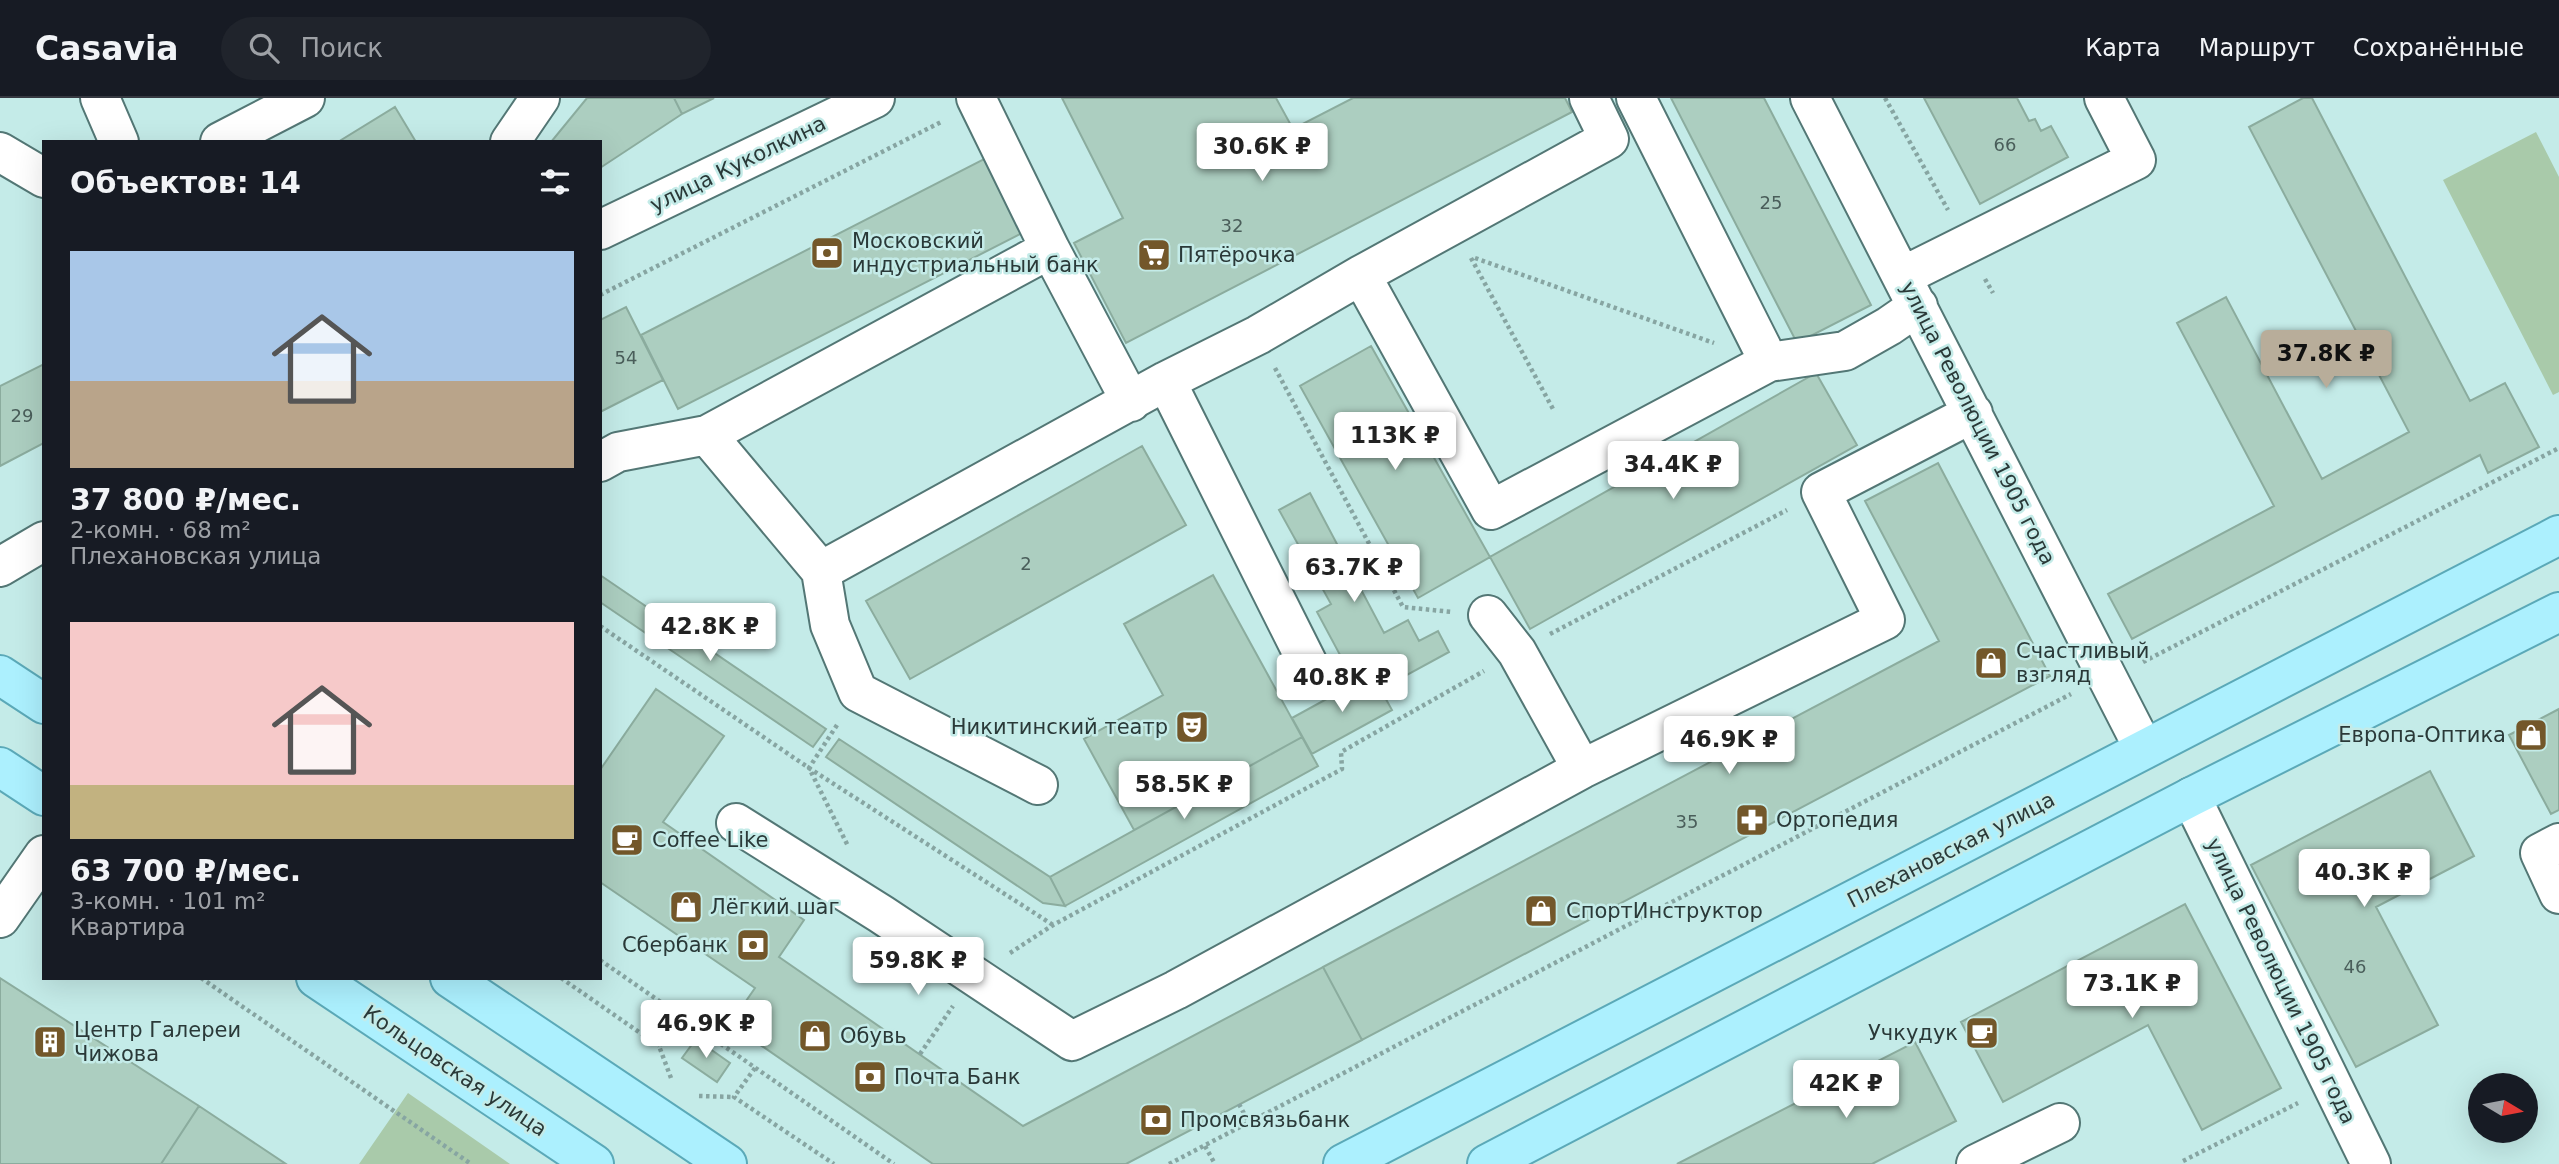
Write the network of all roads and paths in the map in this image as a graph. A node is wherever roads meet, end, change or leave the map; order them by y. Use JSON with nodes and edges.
{"nodes":[{"id":1,"x":100,"y":98,"type":"edge"},
{"id":2,"x":305,"y":98,"type":"edge"},
{"id":3,"x":540,"y":98,"type":"edge"},
{"id":4,"x":875,"y":98,"type":"edge"},
{"id":5,"x":1588,"y":98,"type":"edge"},
{"id":6,"x":1636,"y":98,"type":"edge"},
{"id":7,"x":1810,"y":98,"type":"edge"},
{"id":8,"x":1885,"y":98,"type":"edge"},
{"id":9,"x":2104,"y":98,"type":"edge"},
{"id":10,"x":977,"y":101,"type":"edge"},
{"id":11,"x":118,"y":140,"type":"edge"},
{"id":12,"x":224,"y":140,"type":"edge"},
{"id":13,"x":511,"y":140,"type":"edge"},
{"id":14,"x":0,"y":152,"type":"edge"},
{"id":15,"x":42,"y":176,"type":"edge"},
{"id":16,"x":602,"y":229,"type":"edge"},
{"id":17,"x":1424,"y":240,"type":"junction"},
{"id":18,"x":1967,"y":244,"type":"junction"},
{"id":19,"x":1050,"y":249,"type":"junction"},
{"id":20,"x":1471,"y":257,"type":"junction"},
{"id":21,"x":1361,"y":275,"type":"junction"},
{"id":22,"x":1911,"y":291,"type":"junction"},
{"id":23,"x":1993,"y":293,"type":"dead end"},
{"id":24,"x":602,"y":294,"type":"edge"},
{"id":25,"x":1258,"y":335,"type":"junction"},
{"id":26,"x":1769,"y":362,"type":"junction"},
{"id":27,"x":1167,"y":381,"type":"junction"},
{"id":28,"x":1131,"y":402,"type":"junction"},
{"id":29,"x":1553,"y":409,"type":"dead end"},
{"id":30,"x":1973,"y":413,"type":"junction"},
{"id":31,"x":707,"y":435,"type":"junction"},
{"id":32,"x":2559,"y":447,"type":"edge"},
{"id":33,"x":602,"y":461,"type":"edge"},
{"id":34,"x":1821,"y":492,"type":"junction"},
{"id":35,"x":2559,"y":535,"type":"edge"},
{"id":36,"x":42,"y":542,"type":"edge"},
{"id":37,"x":0,"y":567,"type":"edge"},
{"id":38,"x":821,"y":571,"type":"junction"},
{"id":39,"x":2559,"y":611,"type":"edge"},
{"id":40,"x":1488,"y":615,"type":"joint"},
{"id":41,"x":602,"y":627,"type":"edge"},
{"id":42,"x":1517,"y":652,"type":"junction"},
{"id":43,"x":1312,"y":672,"type":"dead end"},
{"id":44,"x":0,"y":675,"type":"edge"},
{"id":45,"x":2109,"y":678,"type":"junction"},
{"id":46,"x":858,"y":692,"type":"junction"},
{"id":47,"x":42,"y":703,"type":"edge"},
{"id":48,"x":2144,"y":749,"type":"junction"},
{"id":49,"x":0,"y":766,"type":"edge"},
{"id":50,"x":809,"y":768,"type":"junction"},
{"id":51,"x":1582,"y":769,"type":"junction"},
{"id":52,"x":1038,"y":785,"type":"dead end"},
{"id":53,"x":42,"y":795,"type":"edge"},
{"id":54,"x":2191,"y":797,"type":"junction"},
{"id":55,"x":736,"y":823,"type":"dead end"},
{"id":56,"x":2559,"y":843,"type":"edge"},
{"id":57,"x":851,"y":853,"type":"dead end"},
{"id":58,"x":42,"y":858,"type":"edge"},
{"id":59,"x":2559,"y":894,"type":"edge"},
{"id":60,"x":0,"y":918,"type":"edge"},
{"id":61,"x":1054,"y":925,"type":"junction"},
{"id":62,"x":602,"y":961,"type":"edge"},
{"id":63,"x":975,"y":976,"type":"junction"},
{"id":64,"x":204,"y":980,"type":"edge"},
{"id":65,"x":319,"y":980,"type":"edge"},
{"id":66,"x":453,"y":980,"type":"edge"},
{"id":67,"x":564,"y":980,"type":"edge"},
{"id":68,"x":680,"y":1014,"type":"junction"},
{"id":69,"x":659,"y":1046,"type":"junction"},
{"id":70,"x":920,"y":1054,"type":"dead end"},
{"id":71,"x":755,"y":1068,"type":"junction"},
{"id":72,"x":673,"y":1083,"type":"dead end"},
{"id":73,"x":689,"y":1096,"type":"dead end"},
{"id":74,"x":734,"y":1097,"type":"junction"},
{"id":75,"x":2308,"y":1098,"type":"dead end"},
{"id":76,"x":1239,"y":1104,"type":"dead end"},
{"id":77,"x":1249,"y":1123,"type":"junction"},
{"id":78,"x":2060,"y":1124,"type":"dead end"},
{"id":79,"x":1205,"y":1146,"type":"junction"},
{"id":80,"x":1510,"y":1159,"type":"edge"},
{"id":81,"x":2183,"y":1160,"type":"dead end"},
{"id":82,"x":471,"y":1164,"type":"edge"},
{"id":83,"x":594,"y":1164,"type":"edge"},
{"id":84,"x":727,"y":1164,"type":"edge"},
{"id":85,"x":834,"y":1164,"type":"edge"},
{"id":86,"x":894,"y":1164,"type":"edge"},
{"id":87,"x":1169,"y":1164,"type":"edge"},
{"id":88,"x":1215,"y":1164,"type":"edge"},
{"id":89,"x":1343,"y":1164,"type":"edge"},
{"id":90,"x":1976,"y":1164,"type":"edge"},
{"id":91,"x":2371,"y":1164,"type":"edge"}],
"edges":[{"from":1,"to":11,"type":"street"},
{"from":2,"to":12,"type":"street"},
{"from":3,"to":13,"type":"street"},
{"from":4,"to":16,"type":"street","name":"улица Куколкина"},
{"from":5,"to":17,"type":"street"},
{"from":6,"to":26,"type":"street"},
{"from":7,"to":22,"type":"street","name":"улица Революции 1905 года"},
{"from":8,"to":18,"type":"path"},
{"from":9,"to":18,"type":"street"},
{"from":10,"to":19,"type":"street"},
{"from":10,"to":24,"type":"path"},
{"from":14,"to":15,"type":"street"},
{"from":17,"to":20,"type":"path"},
{"from":17,"to":21,"type":"street"},
{"from":18,"to":22,"type":"street"},
{"from":18,"to":23,"type":"path"},
{"from":19,"to":28,"type":"street"},
{"from":19,"to":31,"type":"street"},
{"from":20,"to":26,"type":"path"},
{"from":20,"to":29,"type":"path"},
{"from":21,"to":25,"type":"street"},
{"from":21,"to":26,"type":"street"},
{"from":22,"to":26,"type":"street"},
{"from":22,"to":30,"type":"street","name":"улица Революции 1905 года"},
{"from":25,"to":27,"type":"street"},
{"from":25,"to":40,"type":"path"},
{"from":27,"to":28,"type":"street"},
{"from":27,"to":43,"type":"street"},
{"from":28,"to":38,"type":"street"},
{"from":30,"to":34,"type":"street"},
{"from":30,"to":45,"type":"street","name":"улица Революции 1905 года"},
{"from":31,"to":33,"type":"street"},
{"from":31,"to":38,"type":"street"},
{"from":32,"to":45,"type":"path"},
{"from":34,"to":42,"type":"path"},
{"from":34,"to":51,"type":"street"},
{"from":35,"to":48,"type":"main road","name":"Плехановская улица"},
{"from":36,"to":37,"type":"street"},
{"from":38,"to":46,"type":"street"},
{"from":39,"to":54,"type":"main road"},
{"from":40,"to":42,"type":"street"},
{"from":41,"to":50,"type":"path"},
{"from":42,"to":51,"type":"street"},
{"from":42,"to":61,"type":"path"},
{"from":44,"to":47,"type":"main road"},
{"from":45,"to":48,"type":"street","name":"улица Революции 1905 года"},
{"from":45,"to":77,"type":"path"},
{"from":46,"to":50,"type":"path"},
{"from":46,"to":52,"type":"street"},
{"from":48,"to":89,"type":"main road","name":"Плехановская улица"},
{"from":49,"to":53,"type":"main road"},
{"from":50,"to":57,"type":"path"},
{"from":50,"to":61,"type":"path"},
{"from":51,"to":63,"type":"street"},
{"from":54,"to":80,"type":"main road"},
{"from":54,"to":91,"type":"street","name":"улица Революции 1905 года"},
{"from":55,"to":63,"type":"street"},
{"from":56,"to":59,"type":"street"},
{"from":58,"to":60,"type":"street"},
{"from":61,"to":63,"type":"path"},
{"from":62,"to":68,"type":"path"},
{"from":63,"to":70,"type":"path"},
{"from":64,"to":82,"type":"path"},
{"from":65,"to":83,"type":"main road","name":"Кольцовская улица"},
{"from":66,"to":84,"type":"main road"},
{"from":67,"to":69,"type":"path"},
{"from":68,"to":69,"type":"path"},
{"from":68,"to":71,"type":"path"},
{"from":69,"to":72,"type":"path"},
{"from":71,"to":74,"type":"path"},
{"from":71,"to":86,"type":"path"},
{"from":73,"to":74,"type":"path"},
{"from":74,"to":85,"type":"path"},
{"from":75,"to":81,"type":"path"},
{"from":76,"to":77,"type":"path"},
{"from":77,"to":79,"type":"path"},
{"from":78,"to":90,"type":"street"},
{"from":79,"to":87,"type":"path"},
{"from":79,"to":88,"type":"path"}]}
